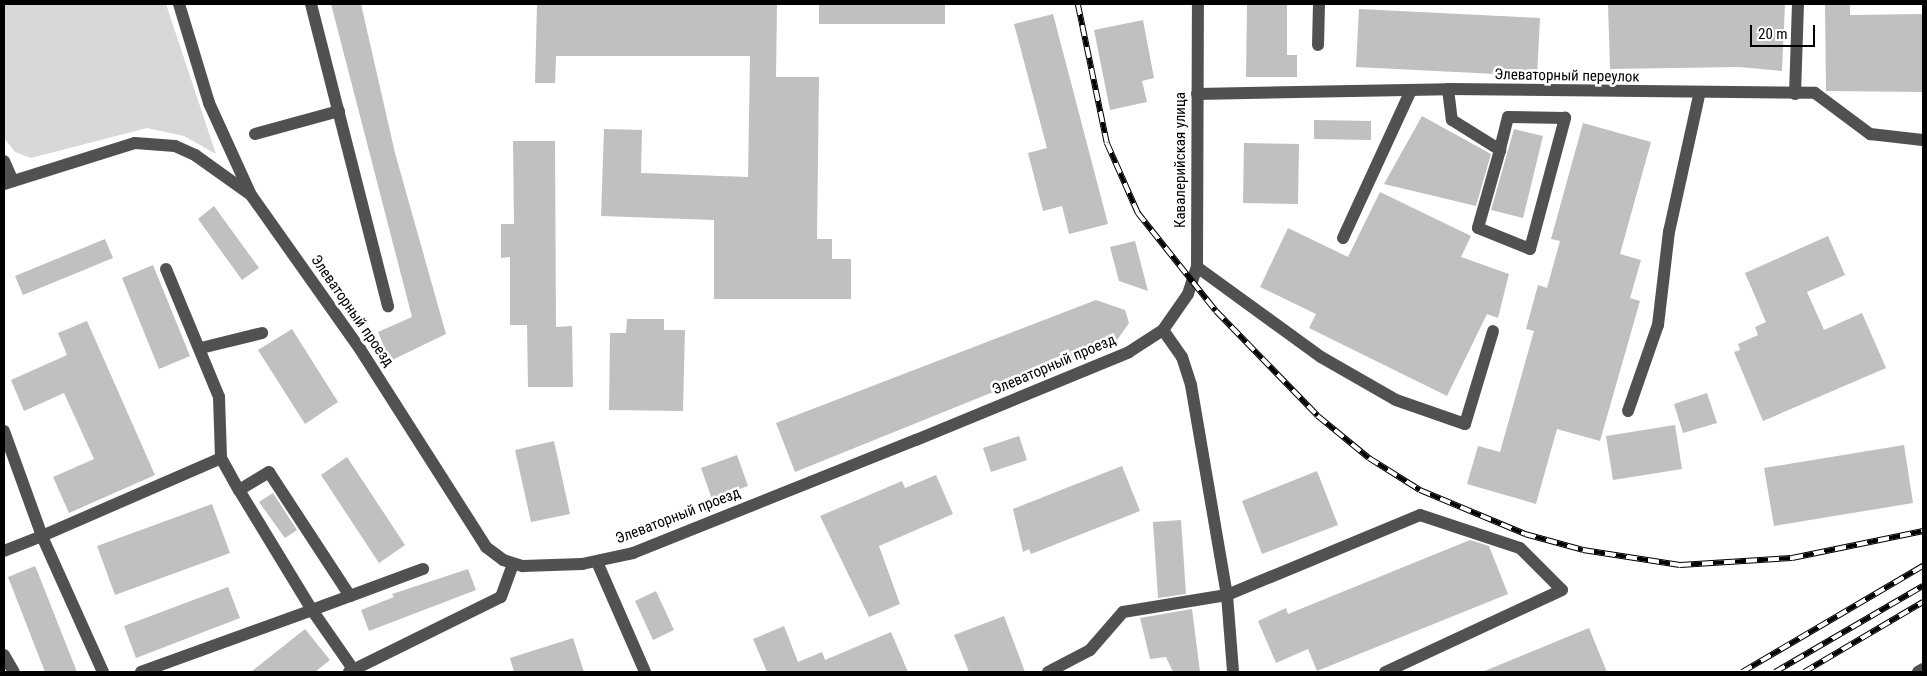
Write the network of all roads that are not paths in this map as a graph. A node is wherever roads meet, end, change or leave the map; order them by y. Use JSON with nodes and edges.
{"nodes":[{"id":1,"x":180,"y":4,"type":"edge"},
{"id":2,"x":310,"y":4,"type":"edge"},
{"id":3,"x":1198,"y":4,"type":"edge"},
{"id":4,"x":1319,"y":4,"type":"edge"},
{"id":5,"x":1798,"y":4,"type":"edge"},
{"id":6,"x":1318,"y":45,"type":"dead end"},
{"id":7,"x":1448,"y":89,"type":"junction"},
{"id":8,"x":1411,"y":90,"type":"junction"},
{"id":9,"x":1197,"y":94,"type":"junction"},
{"id":10,"x":1795,"y":94,"type":"junction"},
{"id":11,"x":1699,"y":95,"type":"junction"},
{"id":12,"x":339,"y":111,"type":"junction"},
{"id":13,"x":256,"y":134,"type":"dead end"},
{"id":14,"x":1923,"y":140,"type":"edge"},
{"id":15,"x":1500,"y":150,"type":"junction"},
{"id":16,"x":4,"y":161,"type":"edge"},
{"id":17,"x":8,"y":183,"type":"edge"},
{"id":18,"x":251,"y":196,"type":"junction"},
{"id":19,"x":1343,"y":238,"type":"dead end"},
{"id":20,"x":1197,"y":267,"type":"junction"},
{"id":21,"x":166,"y":269,"type":"dead end"},
{"id":22,"x":388,"y":306,"type":"dead end"},
{"id":23,"x":1178,"y":312,"type":"joint"},
{"id":24,"x":1163,"y":330,"type":"junction"},
{"id":25,"x":1493,"y":331,"type":"dead end"},
{"id":26,"x":262,"y":333,"type":"dead end"},
{"id":27,"x":201,"y":348,"type":"junction"},
{"id":28,"x":1628,"y":411,"type":"dead end"},
{"id":29,"x":4,"y":431,"type":"edge"},
{"id":30,"x":221,"y":458,"type":"junction"},
{"id":31,"x":240,"y":490,"type":"junction"},
{"id":32,"x":42,"y":536,"type":"junction"},
{"id":33,"x":4,"y":551,"type":"edge"},
{"id":34,"x":597,"y":562,"type":"junction"},
{"id":35,"x":513,"y":564,"type":"junction"},
{"id":36,"x":423,"y":569,"type":"dead end"},
{"id":37,"x":1227,"y":595,"type":"junction"},
{"id":38,"x":350,"y":596,"type":"junction"},
{"id":39,"x":312,"y":610,"type":"junction"},
{"id":40,"x":4,"y":655,"type":"edge"},
{"id":41,"x":1923,"y":669,"type":"edge"},
{"id":42,"x":351,"y":671,"type":"edge"},
{"id":43,"x":14,"y":672,"type":"edge"},
{"id":44,"x":103,"y":672,"type":"edge"},
{"id":45,"x":141,"y":672,"type":"edge"},
{"id":46,"x":645,"y":672,"type":"edge"},
{"id":47,"x":1048,"y":672,"type":"edge"},
{"id":48,"x":1233,"y":672,"type":"edge"},
{"id":49,"x":1385,"y":672,"type":"edge"},
{"id":50,"x":1918,"y":672,"type":"edge"}],
"edges":[{"from":1,"to":18,"type":"street"},
{"from":2,"to":12,"type":"street"},
{"from":3,"to":9,"type":"street","name":"Кавалерийская улица"},
{"from":4,"to":6,"type":"street"},
{"from":5,"to":10,"type":"street"},
{"from":7,"to":8,"type":"street","name":"Элеваторный переулок"},
{"from":7,"to":11,"type":"street","name":"Элеваторный переулок"},
{"from":7,"to":15,"type":"street"},
{"from":8,"to":9,"type":"street","name":"Элеваторный переулок"},
{"from":8,"to":19,"type":"street"},
{"from":9,"to":20,"type":"street","name":"Кавалерийская улица"},
{"from":10,"to":11,"type":"street","name":"Элеваторный переулок"},
{"from":10,"to":14,"type":"street","name":"Элеваторный переулок"},
{"from":11,"to":28,"type":"street"},
{"from":12,"to":13,"type":"street"},
{"from":12,"to":22,"type":"street"},
{"from":15,"to":15,"type":"street"},
{"from":16,"to":17,"type":"street"},
{"from":17,"to":18,"type":"street","name":"Элеваторный проезд"},
{"from":18,"to":35,"type":"street","name":"Элеваторный проезд"},
{"from":20,"to":23,"type":"street","name":"Кавалерийская улица"},
{"from":20,"to":25,"type":"street"},
{"from":21,"to":27,"type":"street"},
{"from":23,"to":24,"type":"street","name":"Элеваторный проезд"},
{"from":24,"to":34,"type":"street","name":"Элеваторный проезд"},
{"from":24,"to":37,"type":"street"},
{"from":26,"to":27,"type":"street"},
{"from":27,"to":30,"type":"street"},
{"from":29,"to":32,"type":"street"},
{"from":30,"to":31,"type":"street"},
{"from":30,"to":32,"type":"street"},
{"from":31,"to":38,"type":"street"},
{"from":31,"to":39,"type":"street"},
{"from":32,"to":33,"type":"street"},
{"from":32,"to":44,"type":"street"},
{"from":34,"to":35,"type":"street","name":"Элеваторный проезд"},
{"from":34,"to":46,"type":"street"},
{"from":35,"to":42,"type":"street"},
{"from":36,"to":38,"type":"street"},
{"from":37,"to":47,"type":"street"},
{"from":37,"to":48,"type":"street"},
{"from":37,"to":49,"type":"street"},
{"from":38,"to":39,"type":"street"},
{"from":39,"to":42,"type":"street"},
{"from":39,"to":45,"type":"street"},
{"from":40,"to":43,"type":"street"},
{"from":41,"to":50,"type":"street"}]}
